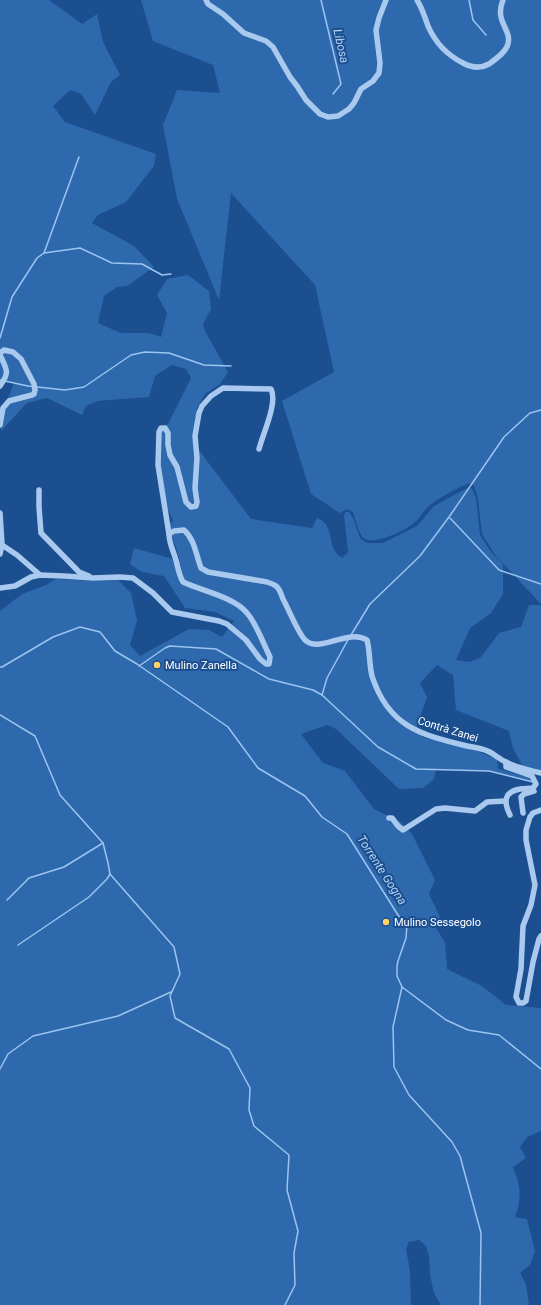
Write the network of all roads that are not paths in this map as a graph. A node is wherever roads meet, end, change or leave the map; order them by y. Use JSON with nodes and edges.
{"nodes":[{"id":1,"x":206,"y":0,"type":"edge"},
{"id":2,"x":386,"y":0,"type":"edge"},
{"id":3,"x":418,"y":0,"type":"edge"},
{"id":4,"x":503,"y":0,"type":"edge"},
{"id":5,"x":0,"y":386,"type":"edge"},
{"id":6,"x":0,"y":425,"type":"edge"},
{"id":7,"x":260,"y":449,"type":"dead end"},
{"id":8,"x":39,"y":490,"type":"dead end"},
{"id":9,"x":0,"y":513,"type":"edge"},
{"id":10,"x":170,"y":534,"type":"junction"},
{"id":11,"x":2,"y":545,"type":"junction"},
{"id":12,"x":0,"y":554,"type":"edge"},
{"id":13,"x":40,"y":575,"type":"junction"},
{"id":14,"x":93,"y":578,"type":"junction"},
{"id":15,"x":0,"y":588,"type":"edge"},
{"id":16,"x":506,"y":762,"type":"junction"},
{"id":17,"x":541,"y":773,"type":"edge"},
{"id":18,"x":535,"y":786,"type":"junction"},
{"id":19,"x":506,"y":801,"type":"junction"},
{"id":20,"x":541,"y":810,"type":"edge"},
{"id":21,"x":523,"y":813,"type":"dead end"},
{"id":22,"x":510,"y":815,"type":"dead end"},
{"id":23,"x":389,"y":818,"type":"dead end"},
{"id":24,"x":541,"y":936,"type":"edge"}],
"edges":[{"from":1,"to":2,"type":"street"},
{"from":3,"to":4,"type":"street"},
{"from":5,"to":6,"type":"street"},
{"from":7,"to":10,"type":"street"},
{"from":8,"to":14,"type":"street"},
{"from":9,"to":11,"type":"street"},
{"from":10,"to":14,"type":"street"},
{"from":10,"to":16,"type":"street","name":"Contrà Zanei"},
{"from":11,"to":12,"type":"street"},
{"from":11,"to":13,"type":"street"},
{"from":13,"to":14,"type":"street"},
{"from":13,"to":15,"type":"street"},
{"from":16,"to":17,"type":"street","name":"Contrà Zanei"},
{"from":16,"to":18,"type":"street","name":"Contrà Zanei"},
{"from":18,"to":19,"type":"street"},
{"from":18,"to":21,"type":"street"},
{"from":19,"to":22,"type":"street"},
{"from":19,"to":23,"type":"street"},
{"from":20,"to":24,"type":"street"}]}
